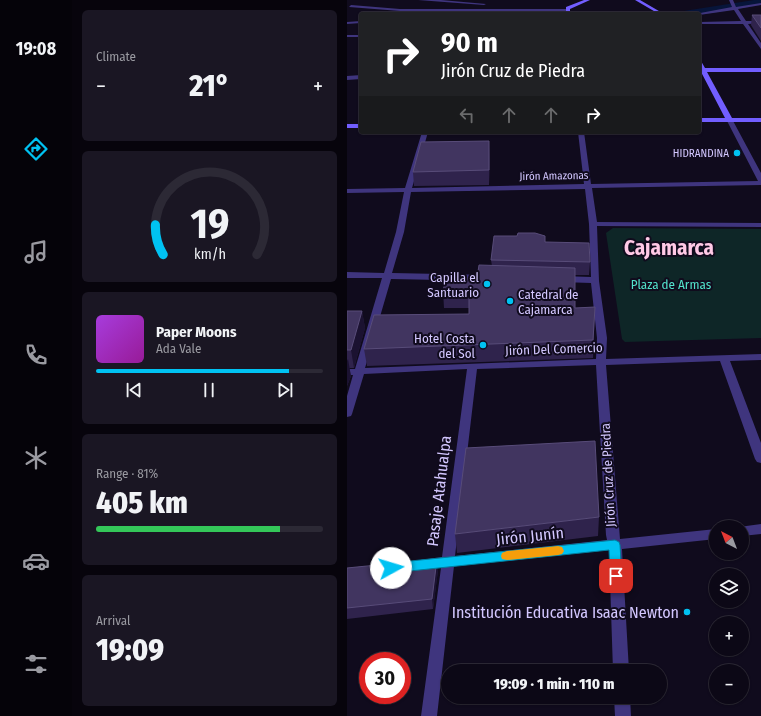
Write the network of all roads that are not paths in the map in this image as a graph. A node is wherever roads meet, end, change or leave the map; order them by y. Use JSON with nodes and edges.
{"nodes":[{"id":1,"x":420,"y":0,"type":"edge"},
{"id":2,"x":567,"y":0,"type":"edge"},
{"id":3,"x":587,"y":0,"type":"edge"},
{"id":4,"x":637,"y":0,"type":"edge"},
{"id":5,"x":447,"y":1,"type":"edge"},
{"id":6,"x":361,"y":2,"type":"dead end"},
{"id":7,"x":352,"y":3,"type":"edge"},
{"id":8,"x":761,"y":4,"type":"edge"},
{"id":9,"x":733,"y":5,"type":"edge"},
{"id":10,"x":761,"y":10,"type":"edge"},
{"id":11,"x":491,"y":11,"type":"junction"},
{"id":12,"x":568,"y":11,"type":"edge"},
{"id":13,"x":433,"y":12,"type":"edge"},
{"id":14,"x":658,"y":12,"type":"edge"},
{"id":15,"x":347,"y":13,"type":"edge"},
{"id":16,"x":701,"y":13,"type":"edge"},
{"id":17,"x":359,"y":22,"type":"edge"},
{"id":18,"x":743,"y":22,"type":"junction"},
{"id":19,"x":761,"y":22,"type":"edge"},
{"id":20,"x":347,"y":23,"type":"edge"},
{"id":21,"x":701,"y":23,"type":"edge"},
{"id":22,"x":347,"y":36,"type":"edge"},
{"id":23,"x":359,"y":36,"type":"edge"},
{"id":24,"x":761,"y":47,"type":"edge"},
{"id":25,"x":761,"y":70,"type":"edge"},
{"id":26,"x":702,"y":73,"type":"edge"},
{"id":27,"x":359,"y":77,"type":"edge"},
{"id":28,"x":347,"y":78,"type":"edge"},
{"id":29,"x":701,"y":120,"type":"edge"},
{"id":30,"x":729,"y":120,"type":"junction"},
{"id":31,"x":761,"y":120,"type":"edge"},
{"id":32,"x":359,"y":126,"type":"edge"},
{"id":33,"x":347,"y":127,"type":"edge"},
{"id":34,"x":424,"y":134,"type":"edge"},
{"id":35,"x":581,"y":134,"type":"edge"},
{"id":36,"x":761,"y":182,"type":"edge"},
{"id":37,"x":587,"y":187,"type":"junction"},
{"id":38,"x":408,"y":190,"type":"junction"},
{"id":39,"x":347,"y":191,"type":"edge"},
{"id":40,"x":593,"y":224,"type":"junction"},
{"id":41,"x":761,"y":225,"type":"edge"},
{"id":42,"x":347,"y":275,"type":"edge"},
{"id":43,"x":386,"y":276,"type":"junction"},
{"id":44,"x":499,"y":278,"type":"edge"},
{"id":45,"x":550,"y":279,"type":"edge"},
{"id":46,"x":595,"y":280,"type":"junction"},
{"id":47,"x":761,"y":357,"type":"edge"},
{"id":48,"x":724,"y":358,"type":"junction"},
{"id":49,"x":601,"y":362,"type":"junction"},
{"id":50,"x":472,"y":366,"type":"junction"},
{"id":51,"x":347,"y":372,"type":"edge"},
{"id":52,"x":359,"y":372,"type":"junction"},
{"id":53,"x":347,"y":414,"type":"edge"},
{"id":54,"x":761,"y":459,"type":"edge"},
{"id":55,"x":761,"y":529,"type":"edge"},
{"id":56,"x":749,"y":530,"type":"edge"},
{"id":57,"x":709,"y":535,"type":"edge"},
{"id":58,"x":615,"y":545,"type":"junction"},
{"id":59,"x":449,"y":562,"type":"junction"},
{"id":60,"x":410,"y":566,"type":"edge"},
{"id":61,"x":621,"y":664,"type":"edge"},
{"id":62,"x":622,"y":704,"type":"edge"},
{"id":63,"x":429,"y":716,"type":"edge"},
{"id":64,"x":623,"y":716,"type":"edge"}],
"edges":[{"from":1,"to":5,"type":"street"},
{"from":2,"to":12,"type":"street"},
{"from":3,"to":12,"type":"street"},
{"from":4,"to":14,"type":"street"},
{"from":5,"to":11,"type":"street"},
{"from":5,"to":13,"type":"street"},
{"from":6,"to":7,"type":"street"},
{"from":7,"to":13,"type":"street"},
{"from":7,"to":15,"type":"street"},
{"from":8,"to":9,"type":"street"},
{"from":9,"to":10,"type":"street"},
{"from":9,"to":16,"type":"street"},
{"from":9,"to":18,"type":"street"},
{"from":11,"to":12,"type":"street"},
{"from":11,"to":13,"type":"street"},
{"from":17,"to":20,"type":"street"},
{"from":18,"to":19,"type":"street"},
{"from":18,"to":21,"type":"street"},
{"from":18,"to":24,"type":"street"},
{"from":22,"to":23,"type":"street"},
{"from":25,"to":26,"type":"street"},
{"from":26,"to":30,"type":"street"},
{"from":27,"to":28,"type":"street"},
{"from":29,"to":30,"type":"street"},
{"from":30,"to":31,"type":"street"},
{"from":30,"to":36,"type":"street"},
{"from":32,"to":33,"type":"street"},
{"from":34,"to":38,"type":"street"},
{"from":35,"to":37,"type":"street","name":"Jirón Cruz de Piedra"},
{"from":36,"to":37,"type":"street","name":"Jirón Amazonas"},
{"from":37,"to":38,"type":"street","name":"Jirón Amazonas"},
{"from":37,"to":40,"type":"street","name":"Jirón Cruz de Piedra"},
{"from":38,"to":39,"type":"street","name":"Jirón Amazonas"},
{"from":38,"to":43,"type":"street"},
{"from":40,"to":41,"type":"street"},
{"from":40,"to":46,"type":"street","name":"Jirón Cruz de Piedra"},
{"from":42,"to":43,"type":"street"},
{"from":43,"to":44,"type":"street"},
{"from":43,"to":52,"type":"street"},
{"from":45,"to":46,"type":"street"},
{"from":46,"to":49,"type":"street","name":"Jirón Cruz de Piedra"},
{"from":47,"to":48,"type":"street","name":"Jirón Del Comercio"},
{"from":48,"to":49,"type":"street","name":"Jirón Del Comercio"},
{"from":48,"to":54,"type":"street"},
{"from":49,"to":50,"type":"street","name":"Jirón Del Comercio"},
{"from":49,"to":58,"type":"street","name":"Jirón Cruz de Piedra"},
{"from":50,"to":52,"type":"street","name":"Jirón Del Comercio"},
{"from":50,"to":59,"type":"street","name":"Pasaje Atahualpa"},
{"from":51,"to":52,"type":"street","name":"Jirón Del Comercio"},
{"from":52,"to":53,"type":"street"},
{"from":55,"to":56,"type":"street"},
{"from":57,"to":58,"type":"street","name":"Jirón Junín"},
{"from":58,"to":59,"type":"street","name":"Jirón Junín"},
{"from":58,"to":61,"type":"street","name":"Jirón Cruz de Piedra"},
{"from":59,"to":60,"type":"street","name":"Jirón Junín"},
{"from":59,"to":63,"type":"street","name":"Pasaje Atahualpa"},
{"from":62,"to":64,"type":"street"}]}
